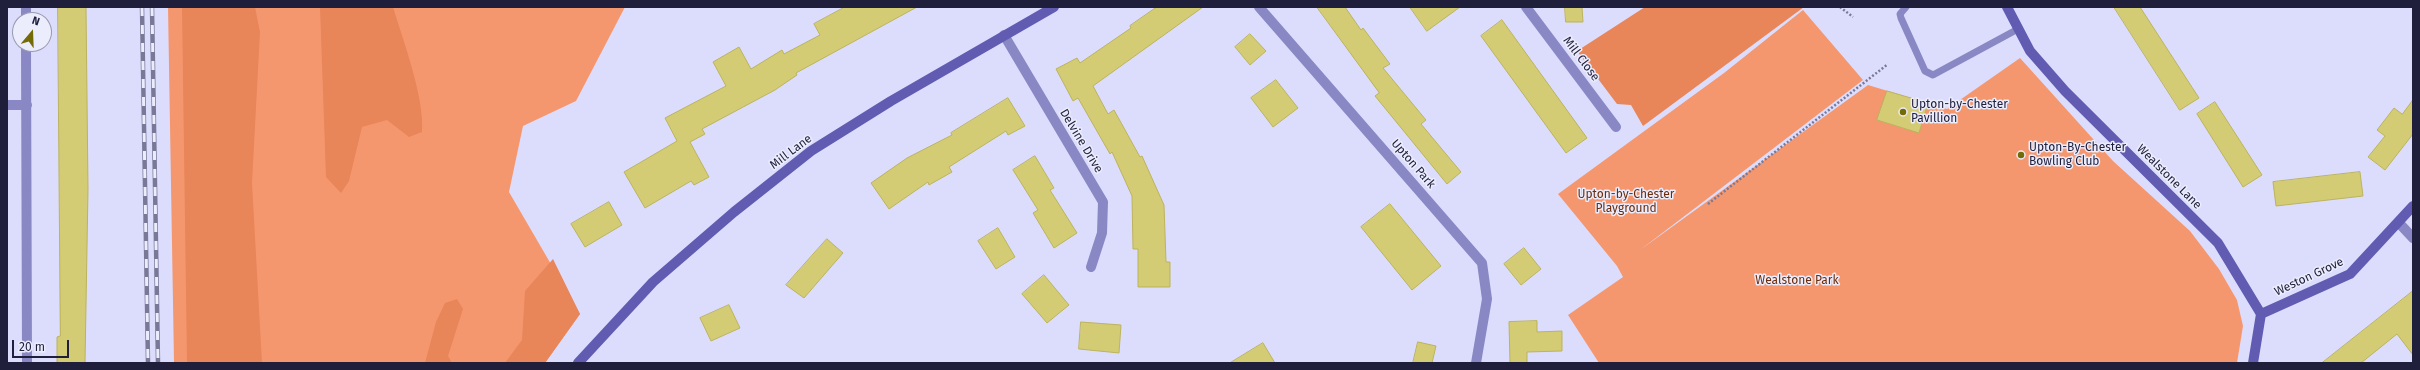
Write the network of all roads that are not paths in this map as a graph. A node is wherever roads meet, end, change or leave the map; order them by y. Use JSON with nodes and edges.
{"nodes":[{"id":1,"x":1054,"y":7,"type":"edge"},
{"id":2,"x":1258,"y":7,"type":"edge"},
{"id":3,"x":1526,"y":7,"type":"edge"},
{"id":4,"x":1906,"y":7,"type":"edge"},
{"id":5,"x":2007,"y":7,"type":"edge"},
{"id":6,"x":2018,"y":29,"type":"junction"},
{"id":7,"x":1004,"y":35,"type":"junction"},
{"id":8,"x":26,"y":52,"type":"edge"},
{"id":9,"x":7,"y":105,"type":"edge"},
{"id":10,"x":27,"y":105,"type":"junction"},
{"id":11,"x":1616,"y":127,"type":"dead end"},
{"id":12,"x":2413,"y":206,"type":"edge"},
{"id":13,"x":2399,"y":223,"type":"junction"},
{"id":14,"x":2413,"y":238,"type":"edge"},
{"id":15,"x":1091,"y":268,"type":"dead end"},
{"id":16,"x":2261,"y":314,"type":"junction"},
{"id":17,"x":27,"y":363,"type":"edge"},
{"id":18,"x":578,"y":363,"type":"edge"},
{"id":19,"x":1476,"y":363,"type":"edge"},
{"id":20,"x":2253,"y":363,"type":"edge"}],
"edges":[{"from":1,"to":7,"type":"street","name":"Mill Lane"},
{"from":2,"to":19,"type":"street","name":"Upton Park"},
{"from":3,"to":11,"type":"street","name":"Mill Close"},
{"from":4,"to":6,"type":"lane"},
{"from":5,"to":6,"type":"street","name":"Wealstone Lane"},
{"from":6,"to":16,"type":"street","name":"Wealstone Lane"},
{"from":7,"to":15,"type":"street","name":"Delvine Drive"},
{"from":7,"to":18,"type":"street","name":"Mill Lane"},
{"from":8,"to":10,"type":"street"},
{"from":9,"to":10,"type":"street"},
{"from":10,"to":17,"type":"street"},
{"from":12,"to":13,"type":"street","name":"Weston Grove"},
{"from":13,"to":14,"type":"street"},
{"from":13,"to":16,"type":"street","name":"Weston Grove"},
{"from":16,"to":20,"type":"street"}]}
